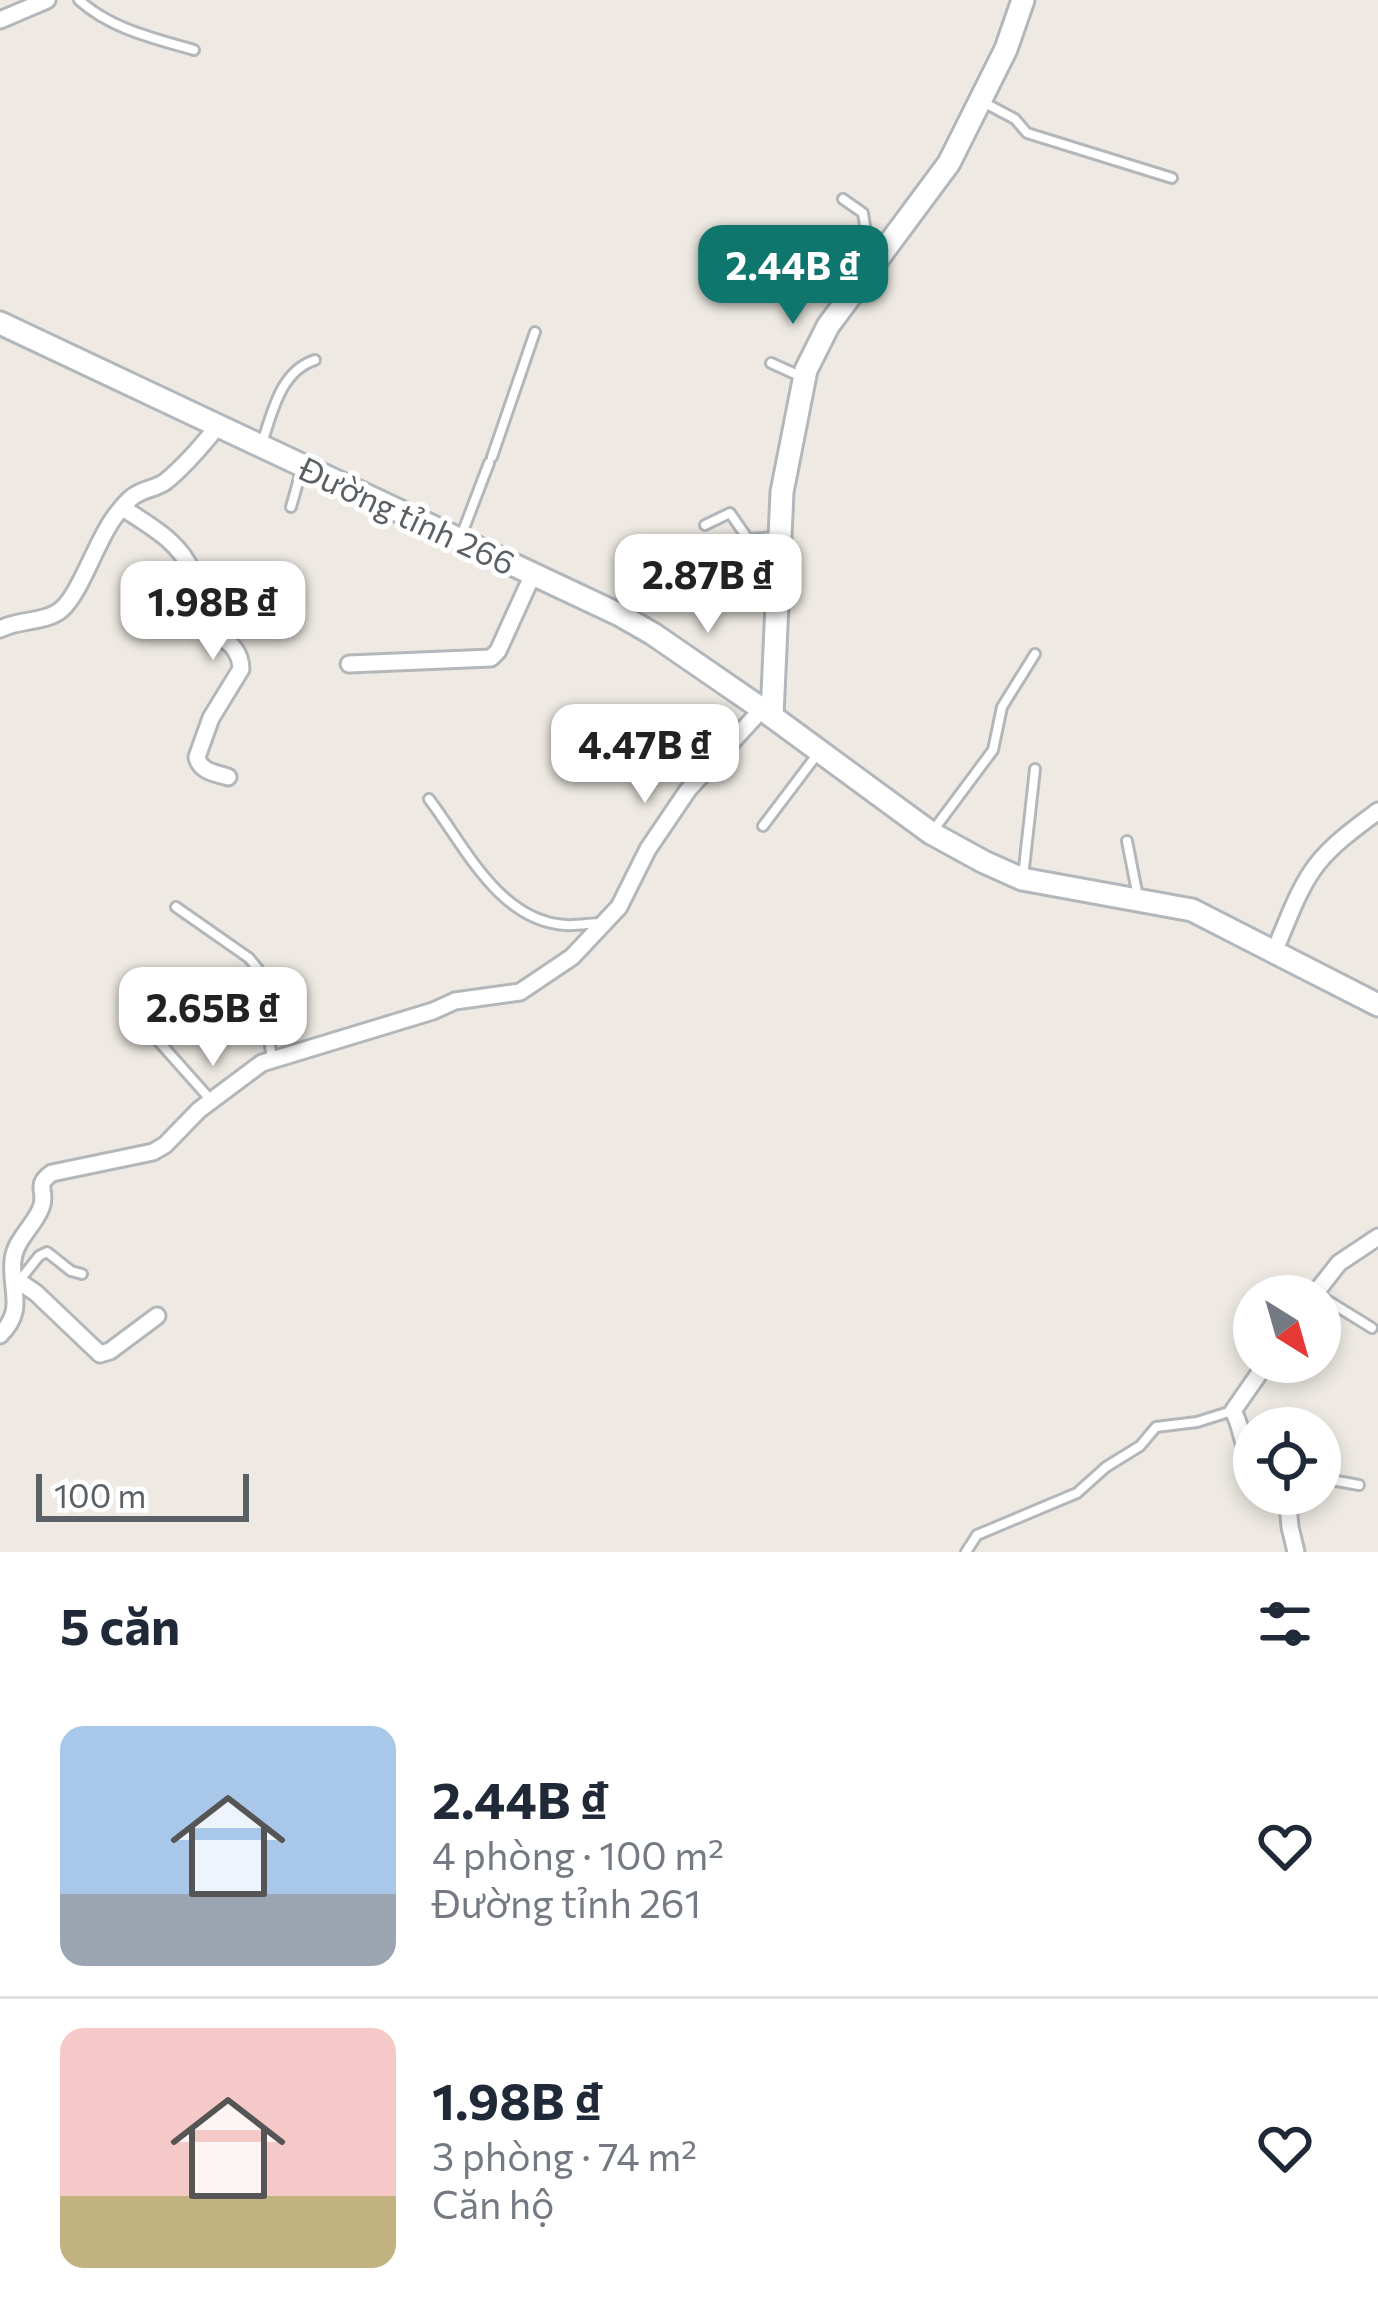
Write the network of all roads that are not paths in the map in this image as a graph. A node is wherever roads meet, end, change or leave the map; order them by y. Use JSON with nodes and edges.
{"nodes":[{"id":1,"x":47,"y":0,"type":"edge"},
{"id":2,"x":79,"y":0,"type":"edge"},
{"id":3,"x":1023,"y":0,"type":"edge"},
{"id":4,"x":0,"y":20,"type":"edge"},
{"id":5,"x":194,"y":50,"type":"dead end"},
{"id":6,"x":980,"y":100,"type":"junction"},
{"id":7,"x":1172,"y":178,"type":"dead end"},
{"id":8,"x":843,"y":200,"type":"dead end"},
{"id":9,"x":884,"y":251,"type":"junction"},
{"id":10,"x":0,"y":323,"type":"edge"},
{"id":11,"x":535,"y":332,"type":"dead end"},
{"id":12,"x":315,"y":360,"type":"dead end"},
{"id":13,"x":771,"y":363,"type":"dead end"},
{"id":14,"x":803,"y":378,"type":"junction"},
{"id":15,"x":217,"y":427,"type":"junction"},
{"id":16,"x":261,"y":447,"type":"junction"},
{"id":17,"x":303,"y":467,"type":"junction"},
{"id":18,"x":291,"y":507,"type":"dead end"},
{"id":19,"x":122,"y":508,"type":"junction"},
{"id":20,"x":705,"y":525,"type":"dead end"},
{"id":21,"x":779,"y":537,"type":"junction"},
{"id":22,"x":460,"y":541,"type":"junction"},
{"id":23,"x":533,"y":574,"type":"junction"},
{"id":24,"x":0,"y":628,"type":"edge"},
{"id":25,"x":1035,"y":654,"type":"dead end"},
{"id":26,"x":350,"y":664,"type":"dead end"},
{"id":27,"x":767,"y":712,"type":"junction"},
{"id":28,"x":820,"y":751,"type":"junction"},
{"id":29,"x":1036,"y":769,"type":"dead end"},
{"id":30,"x":228,"y":777,"type":"dead end"},
{"id":31,"x":429,"y":799,"type":"dead end"},
{"id":32,"x":1378,"y":811,"type":"edge"},
{"id":33,"x":763,"y":826,"type":"dead end"},
{"id":34,"x":932,"y":833,"type":"junction"},
{"id":35,"x":1126,"y":842,"type":"dead end"},
{"id":36,"x":1022,"y":878,"type":"junction"},
{"id":37,"x":1138,"y":899,"type":"junction"},
{"id":38,"x":176,"y":907,"type":"dead end"},
{"id":39,"x":604,"y":922,"type":"junction"},
{"id":40,"x":1274,"y":952,"type":"junction"},
{"id":41,"x":131,"y":995,"type":"dead end"},
{"id":42,"x":1378,"y":1005,"type":"edge"},
{"id":43,"x":272,"y":1059,"type":"junction"},
{"id":44,"x":211,"y":1100,"type":"junction"},
{"id":45,"x":1378,"y":1237,"type":"edge"},
{"id":46,"x":82,"y":1274,"type":"dead end"},
{"id":47,"x":1332,"y":1275,"type":"edge"},
{"id":48,"x":17,"y":1280,"type":"junction"},
{"id":49,"x":1341,"y":1308,"type":"edge"},
{"id":50,"x":157,"y":1316,"type":"dead end"},
{"id":51,"x":1372,"y":1328,"type":"dead end"},
{"id":52,"x":0,"y":1335,"type":"edge"},
{"id":53,"x":1233,"y":1411,"type":"edge"},
{"id":54,"x":1341,"y":1482,"type":"edge"},
{"id":55,"x":1359,"y":1486,"type":"dead end"},
{"id":56,"x":1290,"y":1515,"type":"edge"},
{"id":57,"x":965,"y":1552,"type":"edge"},
{"id":58,"x":1296,"y":1552,"type":"edge"}],
"edges":[{"from":1,"to":4,"type":"street"},
{"from":2,"to":5,"type":"lane"},
{"from":3,"to":6,"type":"main road"},
{"from":6,"to":7,"type":"lane"},
{"from":6,"to":9,"type":"main road"},
{"from":8,"to":9,"type":"lane"},
{"from":9,"to":14,"type":"main road"},
{"from":10,"to":15,"type":"main road","name":"Đường tỉnh 266"},
{"from":11,"to":22,"type":"lane"},
{"from":12,"to":16,"type":"lane"},
{"from":13,"to":14,"type":"lane"},
{"from":14,"to":21,"type":"main road"},
{"from":15,"to":16,"type":"main road","name":"Đường tỉnh 266"},
{"from":15,"to":19,"type":"street"},
{"from":16,"to":17,"type":"main road","name":"Đường tỉnh 266"},
{"from":17,"to":18,"type":"lane"},
{"from":17,"to":22,"type":"main road","name":"Đường tỉnh 266"},
{"from":19,"to":24,"type":"street"},
{"from":19,"to":30,"type":"street"},
{"from":20,"to":21,"type":"lane"},
{"from":21,"to":27,"type":"main road"},
{"from":22,"to":23,"type":"main road","name":"Đường tỉnh 266"},
{"from":23,"to":26,"type":"street"},
{"from":23,"to":27,"type":"main road","name":"Đường tỉnh 266"},
{"from":25,"to":34,"type":"lane"},
{"from":27,"to":28,"type":"main road","name":"Đường tỉnh 266"},
{"from":27,"to":39,"type":"street"},
{"from":28,"to":33,"type":"lane"},
{"from":28,"to":34,"type":"main road","name":"Đường tỉnh 266"},
{"from":29,"to":36,"type":"lane"},
{"from":31,"to":39,"type":"lane"},
{"from":32,"to":40,"type":"street"},
{"from":34,"to":36,"type":"main road","name":"Đường tỉnh 266"},
{"from":35,"to":37,"type":"lane"},
{"from":36,"to":37,"type":"main road","name":"Đường tỉnh 266"},
{"from":37,"to":40,"type":"main road","name":"Đường tỉnh 266"},
{"from":38,"to":43,"type":"lane"},
{"from":39,"to":43,"type":"street"},
{"from":40,"to":42,"type":"main road","name":"Đường tỉnh 266"},
{"from":41,"to":44,"type":"lane"},
{"from":43,"to":44,"type":"street"},
{"from":44,"to":48,"type":"street"},
{"from":45,"to":47,"type":"street"},
{"from":46,"to":48,"type":"lane"},
{"from":48,"to":50,"type":"street"},
{"from":48,"to":52,"type":"street"},
{"from":49,"to":51,"type":"lane"},
{"from":53,"to":57,"type":"lane"},
{"from":54,"to":55,"type":"lane"},
{"from":56,"to":58,"type":"street"}]}
